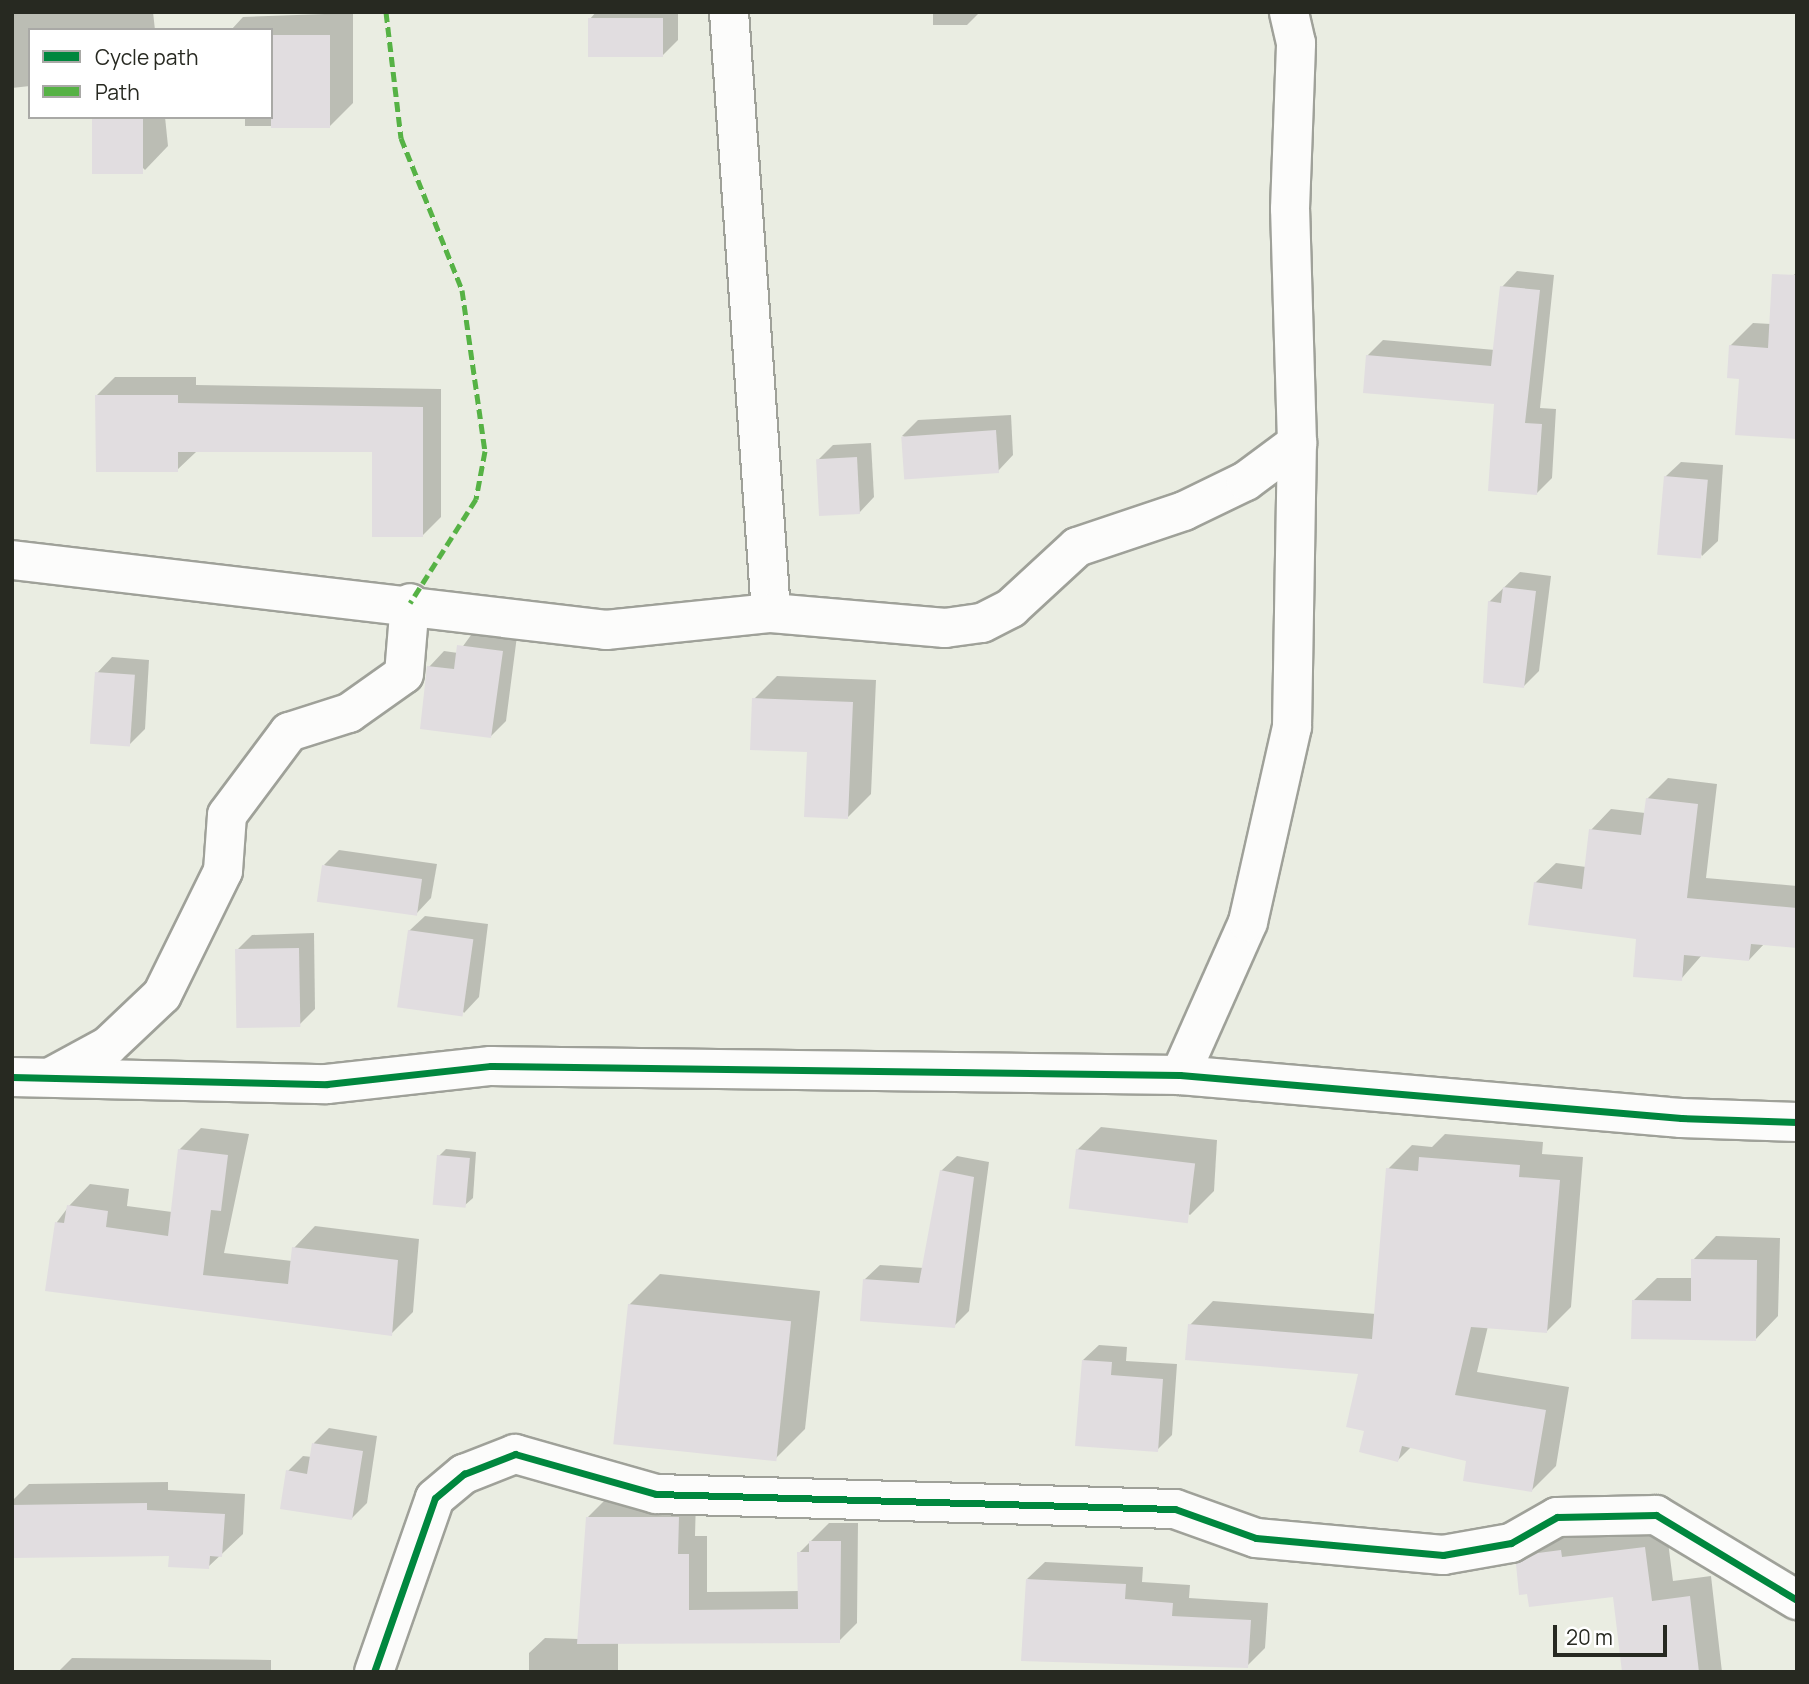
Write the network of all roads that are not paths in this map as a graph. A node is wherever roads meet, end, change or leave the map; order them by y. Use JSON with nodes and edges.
{"nodes":[{"id":1,"x":729,"y":12,"type":"edge"},
{"id":2,"x":1289,"y":12,"type":"edge"},
{"id":3,"x":1297,"y":443,"type":"junction"},
{"id":4,"x":12,"y":559,"type":"edge"},
{"id":5,"x":410,"y":603,"type":"junction"},
{"id":6,"x":771,"y":613,"type":"junction"},
{"id":7,"x":1180,"y":1075,"type":"junction"},
{"id":8,"x":12,"y":1077,"type":"edge"},
{"id":9,"x":51,"y":1078,"type":"junction"},
{"id":10,"x":1797,"y":1122,"type":"edge"},
{"id":11,"x":1797,"y":1600,"type":"edge"},
{"id":12,"x":374,"y":1672,"type":"edge"}],
"edges":[{"from":1,"to":6,"type":"street"},
{"from":2,"to":3,"type":"street"},
{"from":3,"to":6,"type":"street"},
{"from":3,"to":7,"type":"street"},
{"from":4,"to":5,"type":"street"},
{"from":5,"to":6,"type":"street"},
{"from":5,"to":9,"type":"street"},
{"from":7,"to":9,"type":"street"},
{"from":7,"to":10,"type":"street"},
{"from":8,"to":9,"type":"street"},
{"from":11,"to":12,"type":"street"}]}
